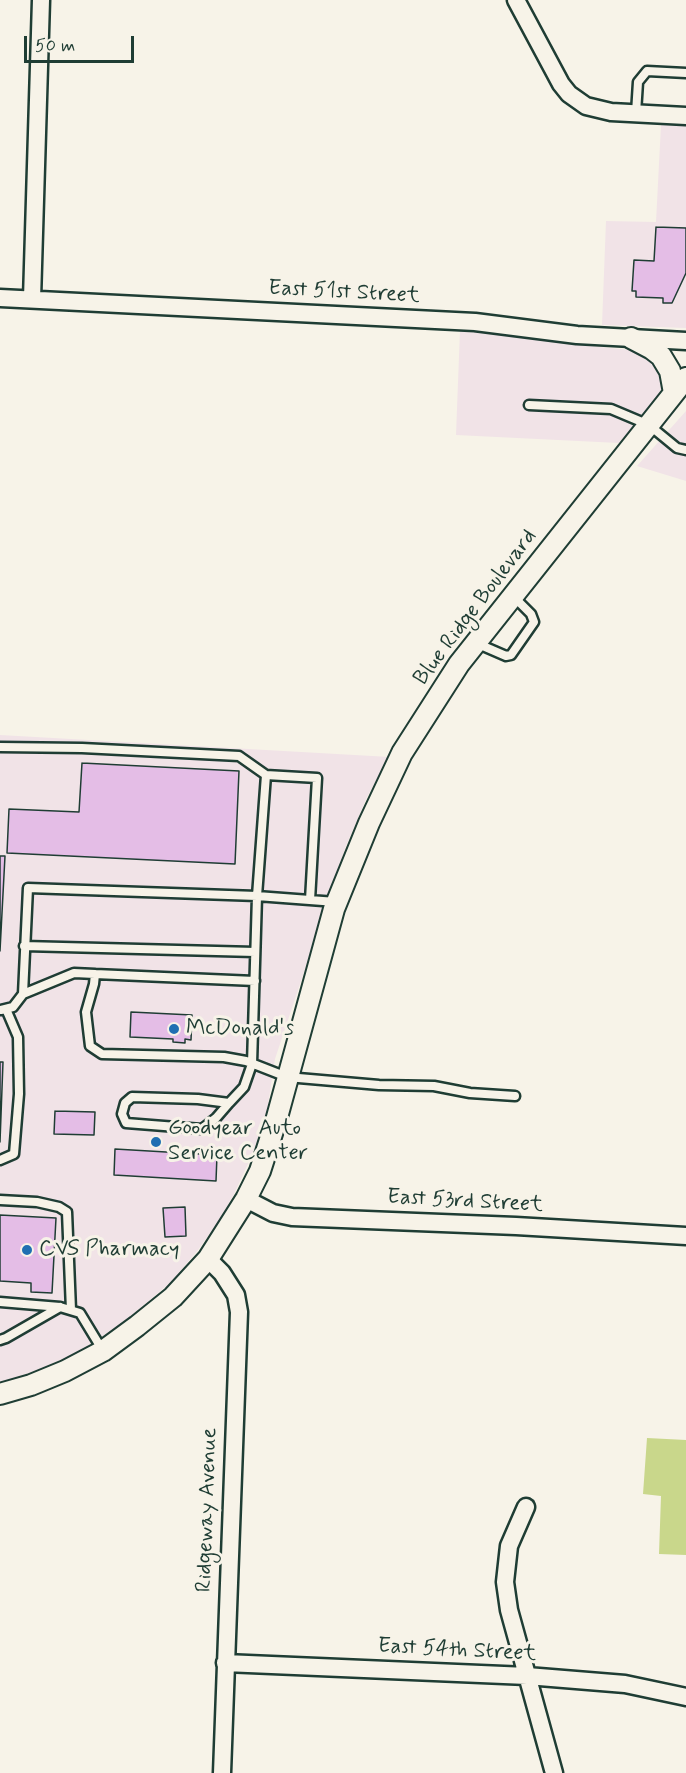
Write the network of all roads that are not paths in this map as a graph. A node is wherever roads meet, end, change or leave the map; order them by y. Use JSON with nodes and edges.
{"nodes":[{"id":1,"x":41,"y":0,"type":"edge"},
{"id":2,"x":516,"y":0,"type":"edge"},
{"id":3,"x":686,"y":73,"type":"edge"},
{"id":4,"x":636,"y":113,"type":"junction"},
{"id":5,"x":686,"y":116,"type":"edge"},
{"id":6,"x":0,"y":298,"type":"edge"},
{"id":7,"x":32,"y":299,"type":"junction"},
{"id":8,"x":631,"y":338,"type":"junction"},
{"id":9,"x":686,"y":341,"type":"edge"},
{"id":10,"x":680,"y":386,"type":"edge"},
{"id":11,"x":530,"y":405,"type":"dead end"},
{"id":12,"x":649,"y":425,"type":"junction"},
{"id":13,"x":686,"y":450,"type":"edge"},
{"id":14,"x":513,"y":596,"type":"junction"},
{"id":15,"x":476,"y":643,"type":"junction"},
{"id":16,"x":0,"y":747,"type":"edge"},
{"id":17,"x":266,"y":775,"type":"junction"},
{"id":18,"x":257,"y":896,"type":"junction"},
{"id":19,"x":310,"y":900,"type":"junction"},
{"id":20,"x":336,"y":902,"type":"junction"},
{"id":21,"x":24,"y":946,"type":"junction"},
{"id":22,"x":255,"y":952,"type":"junction"},
{"id":23,"x":95,"y":974,"type":"junction"},
{"id":24,"x":255,"y":981,"type":"junction"},
{"id":25,"x":23,"y":994,"type":"junction"},
{"id":26,"x":3,"y":1009,"type":"edge"},
{"id":27,"x":252,"y":1064,"type":"junction"},
{"id":28,"x":287,"y":1077,"type":"junction"},
{"id":29,"x":515,"y":1096,"type":"dead end"},
{"id":30,"x":229,"y":1103,"type":"junction"},
{"id":31,"x":0,"y":1160,"type":"edge"},
{"id":32,"x":246,"y":1199,"type":"junction"},
{"id":33,"x":0,"y":1200,"type":"edge"},
{"id":34,"x":686,"y":1236,"type":"edge"},
{"id":35,"x":208,"y":1259,"type":"junction"},
{"id":36,"x":0,"y":1302,"type":"edge"},
{"id":37,"x":60,"y":1307,"type":"junction"},
{"id":38,"x":71,"y":1310,"type":"junction"},
{"id":39,"x":0,"y":1340,"type":"edge"},
{"id":40,"x":103,"y":1351,"type":"junction"},
{"id":41,"x":0,"y":1394,"type":"edge"},
{"id":42,"x":526,"y":1507,"type":"dead end"},
{"id":43,"x":225,"y":1663,"type":"junction"},
{"id":44,"x":527,"y":1676,"type":"junction"},
{"id":45,"x":686,"y":1697,"type":"edge"},
{"id":46,"x":222,"y":1773,"type":"edge"},
{"id":47,"x":554,"y":1773,"type":"edge"}],
"edges":[{"from":1,"to":7,"type":"street"},
{"from":2,"to":4,"type":"street"},
{"from":3,"to":4,"type":"lane"},
{"from":4,"to":5,"type":"street"},
{"from":6,"to":7,"type":"street","name":"East 51st Street"},
{"from":7,"to":8,"type":"street","name":"East 51st Street"},
{"from":8,"to":9,"type":"street","name":"East 51st Street"},
{"from":8,"to":10,"type":"street"},
{"from":10,"to":12,"type":"street","name":"Blue Ridge Boulevard"},
{"from":11,"to":12,"type":"lane"},
{"from":12,"to":13,"type":"lane"},
{"from":12,"to":14,"type":"street","name":"Blue Ridge Boulevard"},
{"from":14,"to":15,"type":"street","name":"Blue Ridge Boulevard"},
{"from":14,"to":15,"type":"lane"},
{"from":15,"to":20,"type":"street","name":"Blue Ridge Boulevard"},
{"from":16,"to":17,"type":"lane"},
{"from":17,"to":18,"type":"lane"},
{"from":17,"to":19,"type":"lane"},
{"from":18,"to":19,"type":"lane"},
{"from":18,"to":21,"type":"lane"},
{"from":18,"to":22,"type":"lane"},
{"from":19,"to":20,"type":"lane"},
{"from":20,"to":28,"type":"street","name":"Blue Ridge Boulevard"},
{"from":21,"to":22,"type":"lane"},
{"from":21,"to":25,"type":"lane"},
{"from":22,"to":24,"type":"lane"},
{"from":23,"to":24,"type":"lane"},
{"from":23,"to":25,"type":"lane"},
{"from":23,"to":27,"type":"lane"},
{"from":24,"to":27,"type":"lane"},
{"from":25,"to":26,"type":"lane"},
{"from":26,"to":31,"type":"lane"},
{"from":27,"to":28,"type":"lane"},
{"from":27,"to":30,"type":"lane"},
{"from":28,"to":29,"type":"lane"},
{"from":28,"to":32,"type":"street","name":"Blue Ridge Boulevard"},
{"from":30,"to":30,"type":"lane"},
{"from":32,"to":34,"type":"street","name":"East 53rd Street"},
{"from":32,"to":35,"type":"street","name":"Blue Ridge Boulevard"},
{"from":33,"to":38,"type":"lane"},
{"from":35,"to":40,"type":"street","name":"Blue Ridge Boulevard"},
{"from":35,"to":43,"type":"street","name":"Ridgeway Avenue"},
{"from":36,"to":37,"type":"lane"},
{"from":37,"to":38,"type":"lane"},
{"from":37,"to":39,"type":"lane"},
{"from":38,"to":40,"type":"lane"},
{"from":40,"to":41,"type":"street","name":"Blue Ridge Boulevard"},
{"from":42,"to":44,"type":"street"},
{"from":43,"to":44,"type":"street","name":"East 54th Street"},
{"from":43,"to":46,"type":"street","name":"Ridgeway Avenue"},
{"from":44,"to":45,"type":"street","name":"East 54th Street"},
{"from":44,"to":47,"type":"street"}]}
